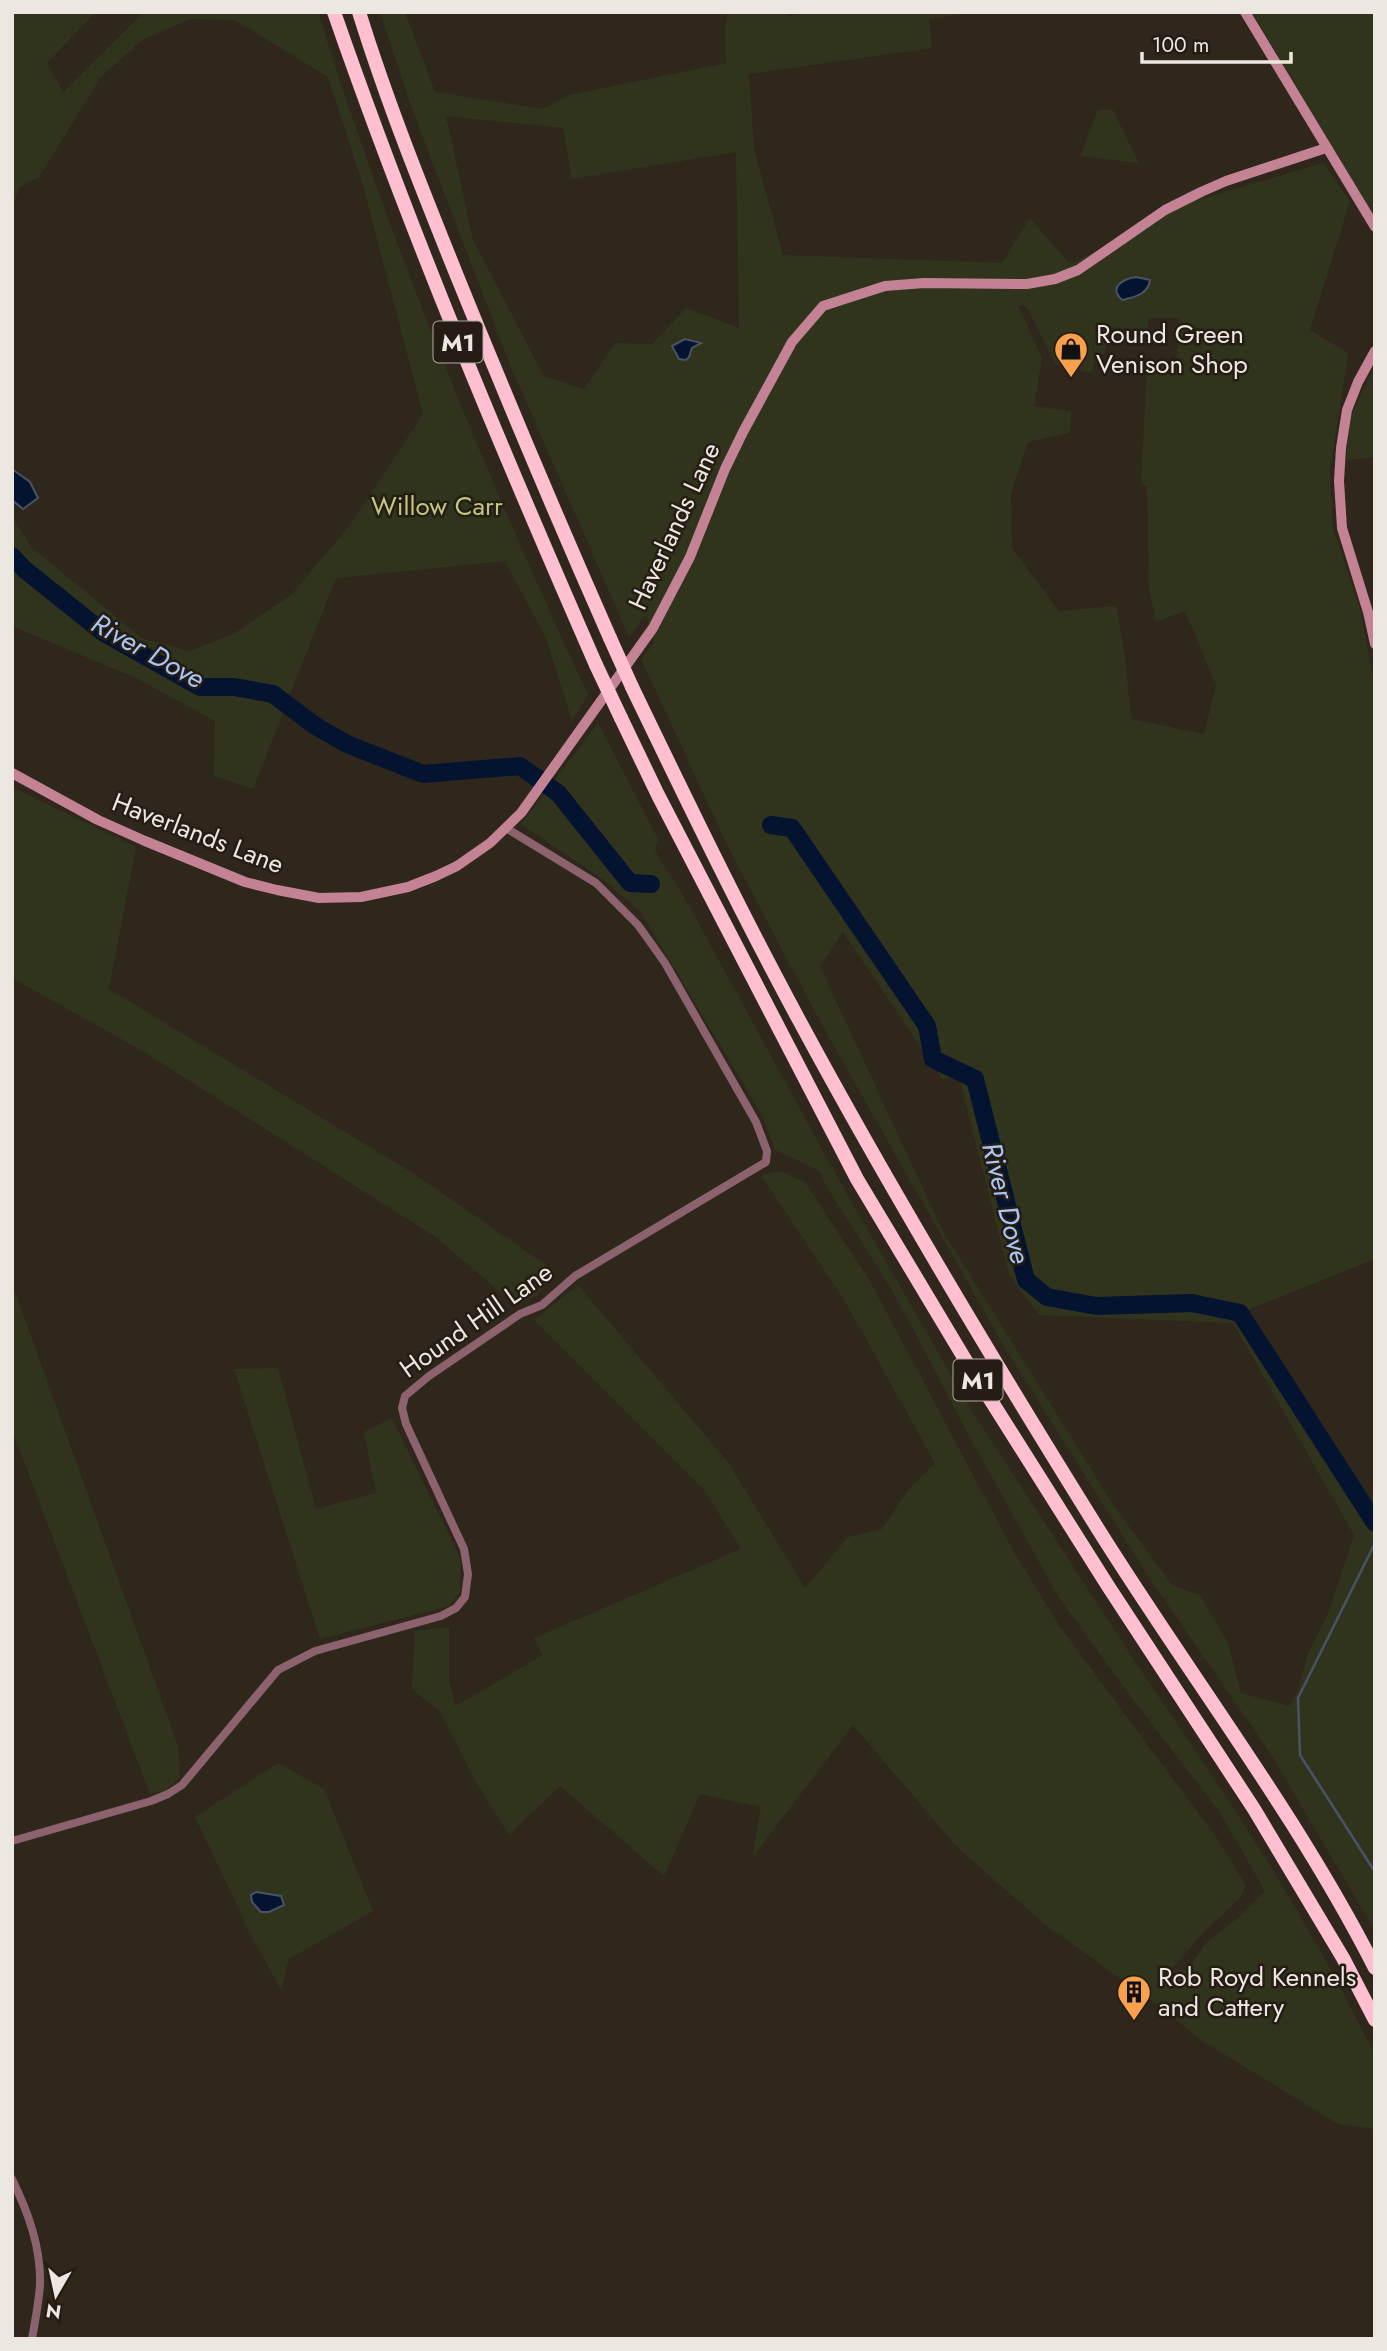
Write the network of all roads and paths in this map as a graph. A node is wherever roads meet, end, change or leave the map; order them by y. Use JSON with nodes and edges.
{"nodes":[{"id":1,"x":334,"y":12,"type":"edge"},
{"id":2,"x":359,"y":12,"type":"edge"},
{"id":3,"x":1245,"y":12,"type":"edge"},
{"id":4,"x":1326,"y":148,"type":"junction"},
{"id":5,"x":1375,"y":227,"type":"edge"},
{"id":6,"x":1375,"y":351,"type":"edge"},
{"id":7,"x":1375,"y":644,"type":"edge"},
{"id":8,"x":12,"y":774,"type":"edge"},
{"id":9,"x":506,"y":828,"type":"junction"},
{"id":10,"x":12,"y":1841,"type":"edge"},
{"id":11,"x":1375,"y":1968,"type":"edge"},
{"id":12,"x":1375,"y":2020,"type":"edge"},
{"id":13,"x":12,"y":2179,"type":"edge"},
{"id":14,"x":32,"y":2339,"type":"edge"}],
"edges":[{"from":1,"to":12,"type":"highway","number":"M1","bridge":true},
{"from":2,"to":11,"type":"highway","number":"M1","bridge":true},
{"from":3,"to":4,"type":"street"},
{"from":4,"to":5,"type":"street"},
{"from":4,"to":9,"type":"street","name":"Haverlands Lane"},
{"from":6,"to":7,"type":"street"},
{"from":8,"to":9,"type":"street","name":"Haverlands Lane"},
{"from":9,"to":10,"type":"street","name":"Hound Hill Lane"},
{"from":13,"to":14,"type":"street"}]}
